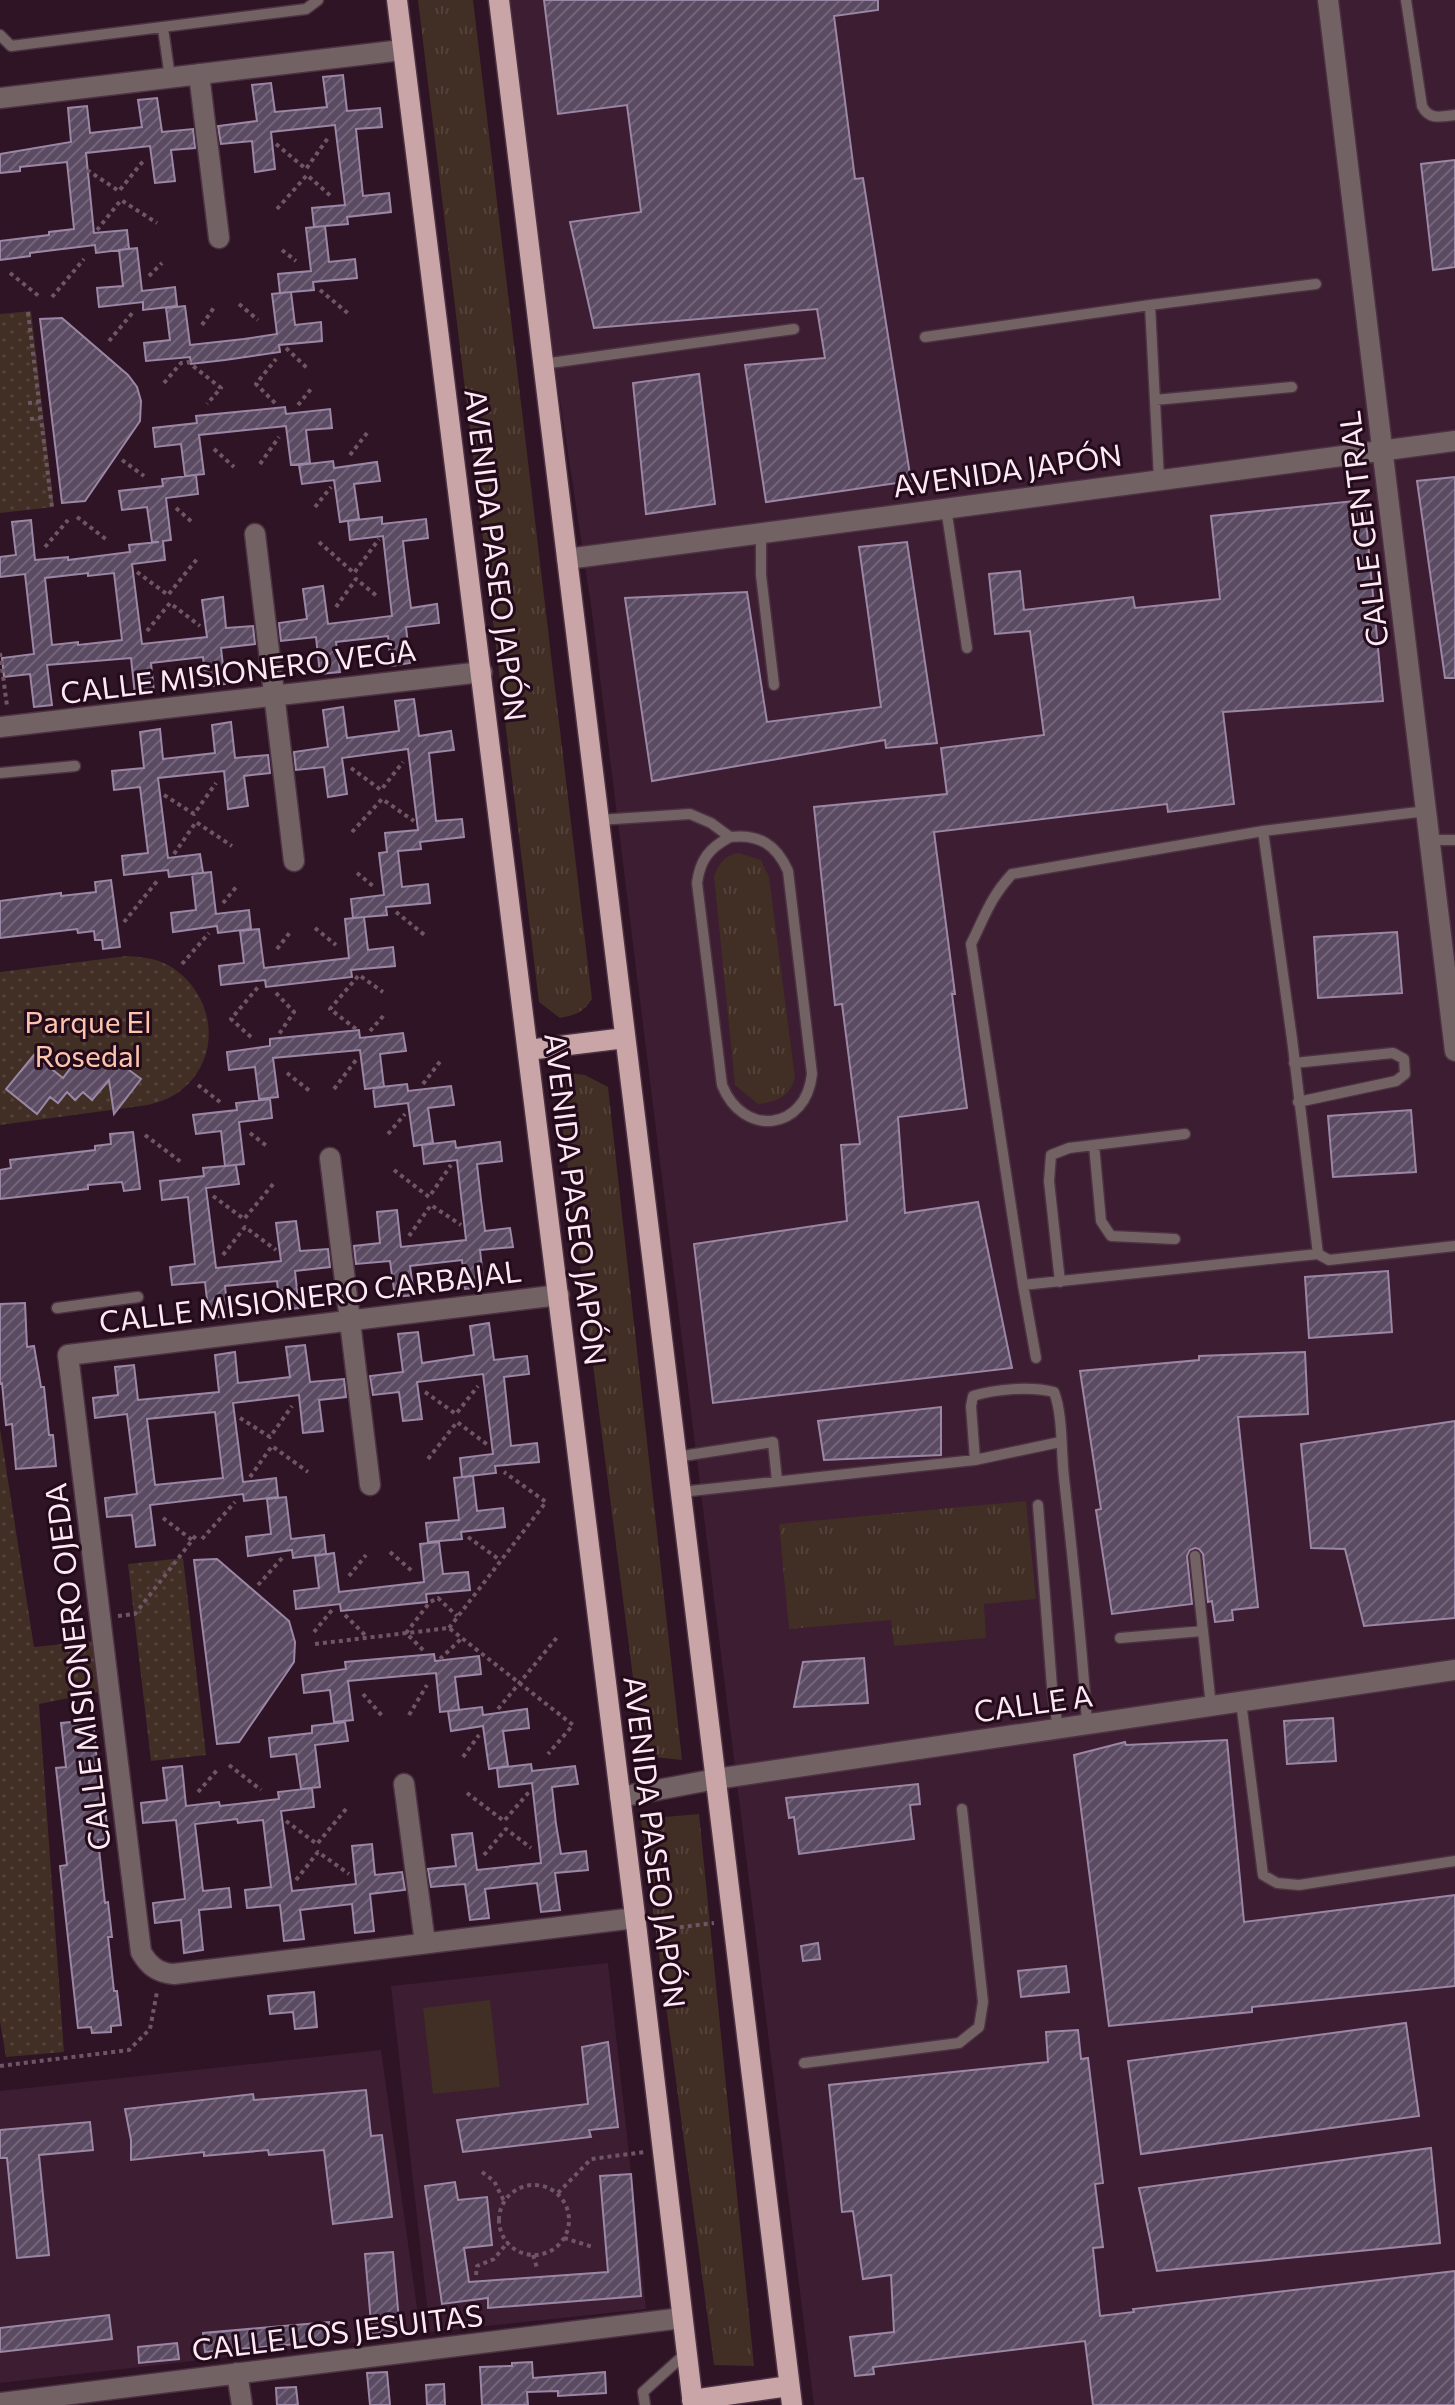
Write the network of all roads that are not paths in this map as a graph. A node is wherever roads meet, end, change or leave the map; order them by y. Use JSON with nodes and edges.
{"nodes":[{"id":1,"x":318,"y":0,"type":"edge"},
{"id":2,"x":397,"y":0,"type":"edge"},
{"id":3,"x":499,"y":0,"type":"edge"},
{"id":4,"x":1328,"y":0,"type":"edge"},
{"id":5,"x":1406,"y":0,"type":"edge"},
{"id":6,"x":163,"y":28,"type":"junction"},
{"id":7,"x":0,"y":35,"type":"edge"},
{"id":8,"x":402,"y":50,"type":"junction"},
{"id":9,"x":199,"y":74,"type":"junction"},
{"id":10,"x":170,"y":78,"type":"junction"},
{"id":11,"x":0,"y":98,"type":"edge"},
{"id":12,"x":1455,"y":115,"type":"edge"},
{"id":13,"x":219,"y":238,"type":"dead end"},
{"id":14,"x":1316,"y":284,"type":"dead end"},
{"id":15,"x":1150,"y":305,"type":"junction"},
{"id":16,"x":794,"y":329,"type":"dead end"},
{"id":17,"x":925,"y":337,"type":"dead end"},
{"id":18,"x":543,"y":364,"type":"junction"},
{"id":19,"x":1292,"y":387,"type":"dead end"},
{"id":20,"x":1155,"y":400,"type":"junction"},
{"id":21,"x":1455,"y":441,"type":"edge"},
{"id":22,"x":1383,"y":449,"type":"junction"},
{"id":23,"x":1159,"y":479,"type":"junction"},
{"id":24,"x":946,"y":508,"type":"junction"},
{"id":25,"x":761,"y":533,"type":"junction"},
{"id":26,"x":255,"y":534,"type":"dead end"},
{"id":27,"x":567,"y":559,"type":"junction"},
{"id":28,"x":967,"y":648,"type":"dead end"},
{"id":29,"x":482,"y":672,"type":"junction"},
{"id":30,"x":774,"y":685,"type":"dead end"},
{"id":31,"x":274,"y":696,"type":"junction"},
{"id":32,"x":4,"y":719,"type":"edge"},
{"id":33,"x":75,"y":766,"type":"dead end"},
{"id":34,"x":0,"y":773,"type":"edge"},
{"id":35,"x":1426,"y":811,"type":"junction"},
{"id":36,"x":599,"y":820,"type":"junction"},
{"id":37,"x":1263,"y":831,"type":"junction"},
{"id":38,"x":730,"y":837,"type":"junction"},
{"id":39,"x":1430,"y":840,"type":"junction"},
{"id":40,"x":1455,"y":840,"type":"edge"},
{"id":41,"x":294,"y":861,"type":"dead end"},
{"id":42,"x":625,"y":1038,"type":"junction"},
{"id":43,"x":528,"y":1050,"type":"junction"},
{"id":44,"x":1455,"y":1051,"type":"edge"},
{"id":45,"x":1294,"y":1063,"type":"junction"},
{"id":46,"x":1298,"y":1102,"type":"junction"},
{"id":47,"x":1185,"y":1134,"type":"dead end"},
{"id":48,"x":1094,"y":1145,"type":"junction"},
{"id":49,"x":330,"y":1158,"type":"dead end"},
{"id":50,"x":1175,"y":1239,"type":"dead end"},
{"id":51,"x":1455,"y":1246,"type":"edge"},
{"id":52,"x":1318,"y":1254,"type":"junction"},
{"id":53,"x":1060,"y":1282,"type":"junction"},
{"id":54,"x":1023,"y":1285,"type":"junction"},
{"id":55,"x":559,"y":1295,"type":"junction"},
{"id":56,"x":138,"y":1297,"type":"dead end"},
{"id":57,"x":57,"y":1308,"type":"dead end"},
{"id":58,"x":350,"y":1320,"type":"junction"},
{"id":59,"x":68,"y":1355,"type":"joint"},
{"id":60,"x":1036,"y":1358,"type":"dead end"},
{"id":61,"x":1060,"y":1442,"type":"junction"},
{"id":62,"x":676,"y":1457,"type":"junction"},
{"id":63,"x":975,"y":1460,"type":"junction"},
{"id":64,"x":777,"y":1481,"type":"junction"},
{"id":65,"x":370,"y":1485,"type":"dead end"},
{"id":66,"x":681,"y":1492,"type":"junction"},
{"id":67,"x":1038,"y":1505,"type":"dead end"},
{"id":68,"x":1195,"y":1556,"type":"dead end"},
{"id":69,"x":1203,"y":1631,"type":"junction"},
{"id":70,"x":1120,"y":1638,"type":"dead end"},
{"id":71,"x":1455,"y":1670,"type":"edge"},
{"id":72,"x":1241,"y":1702,"type":"junction"},
{"id":73,"x":1211,"y":1706,"type":"junction"},
{"id":74,"x":1087,"y":1724,"type":"junction"},
{"id":75,"x":1058,"y":1729,"type":"junction"},
{"id":76,"x":716,"y":1779,"type":"junction"},
{"id":77,"x":404,"y":1784,"type":"dead end"},
{"id":78,"x":620,"y":1797,"type":"junction"},
{"id":79,"x":962,"y":1809,"type":"dead end"},
{"id":80,"x":1455,"y":1861,"type":"edge"},
{"id":81,"x":636,"y":1925,"type":"junction"},
{"id":82,"x":425,"y":1943,"type":"junction"},
{"id":83,"x":804,"y":2063,"type":"dead end"},
{"id":84,"x":682,"y":2318,"type":"junction"},
{"id":85,"x":687,"y":2352,"type":"junction"},
{"id":86,"x":237,"y":2373,"type":"junction"},
{"id":87,"x":790,"y":2396,"type":"edge"},
{"id":88,"x":0,"y":2403,"type":"edge"},
{"id":89,"x":692,"y":2403,"type":"edge"},
{"id":90,"x":242,"y":2405,"type":"edge"},
{"id":91,"x":645,"y":2405,"type":"edge"}],
"edges":[{"from":1,"to":6,"type":"lane"},
{"from":2,"to":8,"type":"main road","name":"AVENIDA PASEO JAPÓN"},
{"from":3,"to":18,"type":"main road"},
{"from":4,"to":22,"type":"street","name":"CALLE CENTRAL"},
{"from":5,"to":12,"type":"lane"},
{"from":6,"to":7,"type":"lane"},
{"from":6,"to":10,"type":"lane"},
{"from":8,"to":9,"type":"street"},
{"from":8,"to":29,"type":"main road","name":"AVENIDA PASEO JAPÓN"},
{"from":9,"to":10,"type":"street"},
{"from":9,"to":13,"type":"street"},
{"from":10,"to":11,"type":"street"},
{"from":14,"to":15,"type":"lane"},
{"from":15,"to":17,"type":"lane"},
{"from":15,"to":20,"type":"lane"},
{"from":16,"to":18,"type":"lane"},
{"from":18,"to":27,"type":"main road"},
{"from":19,"to":20,"type":"lane"},
{"from":20,"to":23,"type":"lane"},
{"from":21,"to":22,"type":"street","name":"AVENIDA JAPÓN"},
{"from":22,"to":23,"type":"street","name":"AVENIDA JAPÓN"},
{"from":22,"to":35,"type":"street","name":"CALLE CENTRAL"},
{"from":23,"to":24,"type":"street","name":"AVENIDA JAPÓN"},
{"from":24,"to":25,"type":"street","name":"AVENIDA JAPÓN"},
{"from":24,"to":28,"type":"lane"},
{"from":25,"to":27,"type":"street","name":"AVENIDA JAPÓN"},
{"from":25,"to":30,"type":"lane"},
{"from":26,"to":31,"type":"street"},
{"from":27,"to":36,"type":"main road"},
{"from":29,"to":31,"type":"street","name":"CALLE MISIONERO VEGA"},
{"from":29,"to":43,"type":"main road","name":"AVENIDA PASEO JAPÓN"},
{"from":31,"to":32,"type":"street","name":"CALLE MISIONERO VEGA"},
{"from":31,"to":41,"type":"street"},
{"from":33,"to":34,"type":"lane"},
{"from":35,"to":37,"type":"lane"},
{"from":35,"to":39,"type":"street","name":"CALLE CENTRAL"},
{"from":36,"to":38,"type":"lane"},
{"from":36,"to":42,"type":"main road"},
{"from":37,"to":45,"type":"lane"},
{"from":37,"to":54,"type":"lane"},
{"from":38,"to":38,"type":"lane"},
{"from":39,"to":40,"type":"lane"},
{"from":39,"to":44,"type":"street","name":"CALLE CENTRAL"},
{"from":42,"to":43,"type":"main road"},
{"from":42,"to":62,"type":"main road"},
{"from":43,"to":55,"type":"main road","name":"AVENIDA PASEO JAPÓN"},
{"from":45,"to":46,"type":"lane"},
{"from":45,"to":46,"type":"lane"},
{"from":46,"to":52,"type":"lane"},
{"from":47,"to":48,"type":"lane"},
{"from":48,"to":50,"type":"lane"},
{"from":48,"to":53,"type":"lane"},
{"from":49,"to":58,"type":"street"},
{"from":51,"to":52,"type":"lane"},
{"from":52,"to":53,"type":"lane"},
{"from":53,"to":54,"type":"lane"},
{"from":54,"to":60,"type":"lane"},
{"from":55,"to":58,"type":"street","name":"CALLE MISIONERO CARBAJAL"},
{"from":55,"to":78,"type":"main road","name":"AVENIDA PASEO JAPÓN"},
{"from":56,"to":57,"type":"lane"},
{"from":58,"to":59,"type":"street","name":"CALLE MISIONERO CARBAJAL"},
{"from":58,"to":65,"type":"street"},
{"from":59,"to":82,"type":"street","name":"CALLE MISIONERO OJEDA"},
{"from":61,"to":63,"type":"lane"},
{"from":61,"to":63,"type":"lane"},
{"from":61,"to":74,"type":"lane"},
{"from":62,"to":64,"type":"lane"},
{"from":62,"to":66,"type":"main road"},
{"from":63,"to":64,"type":"lane"},
{"from":64,"to":66,"type":"lane"},
{"from":66,"to":76,"type":"main road"},
{"from":67,"to":75,"type":"lane"},
{"from":68,"to":69,"type":"lane"},
{"from":69,"to":70,"type":"lane"},
{"from":69,"to":73,"type":"lane"},
{"from":71,"to":72,"type":"street","name":"CALLE A"},
{"from":72,"to":73,"type":"street","name":"CALLE A"},
{"from":72,"to":80,"type":"lane"},
{"from":73,"to":74,"type":"street","name":"CALLE A"},
{"from":74,"to":75,"type":"street","name":"CALLE A"},
{"from":75,"to":76,"type":"street","name":"CALLE A"},
{"from":76,"to":78,"type":"street","name":"CALLE A"},
{"from":76,"to":87,"type":"main road"},
{"from":77,"to":82,"type":"street"},
{"from":78,"to":81,"type":"main road","name":"AVENIDA PASEO JAPÓN"},
{"from":79,"to":83,"type":"lane"},
{"from":81,"to":82,"type":"street"},
{"from":81,"to":84,"type":"main road","name":"AVENIDA PASEO JAPÓN"},
{"from":84,"to":85,"type":"main road","name":"AVENIDA PASEO JAPÓN"},
{"from":84,"to":86,"type":"street","name":"CALLE LOS JESUITAS"},
{"from":85,"to":89,"type":"main road","name":"AVENIDA PASEO JAPÓN"},
{"from":85,"to":91,"type":"lane"},
{"from":86,"to":88,"type":"street","name":"CALLE LOS JESUITAS"},
{"from":86,"to":90,"type":"street"},
{"from":87,"to":89,"type":"main road"}]}
